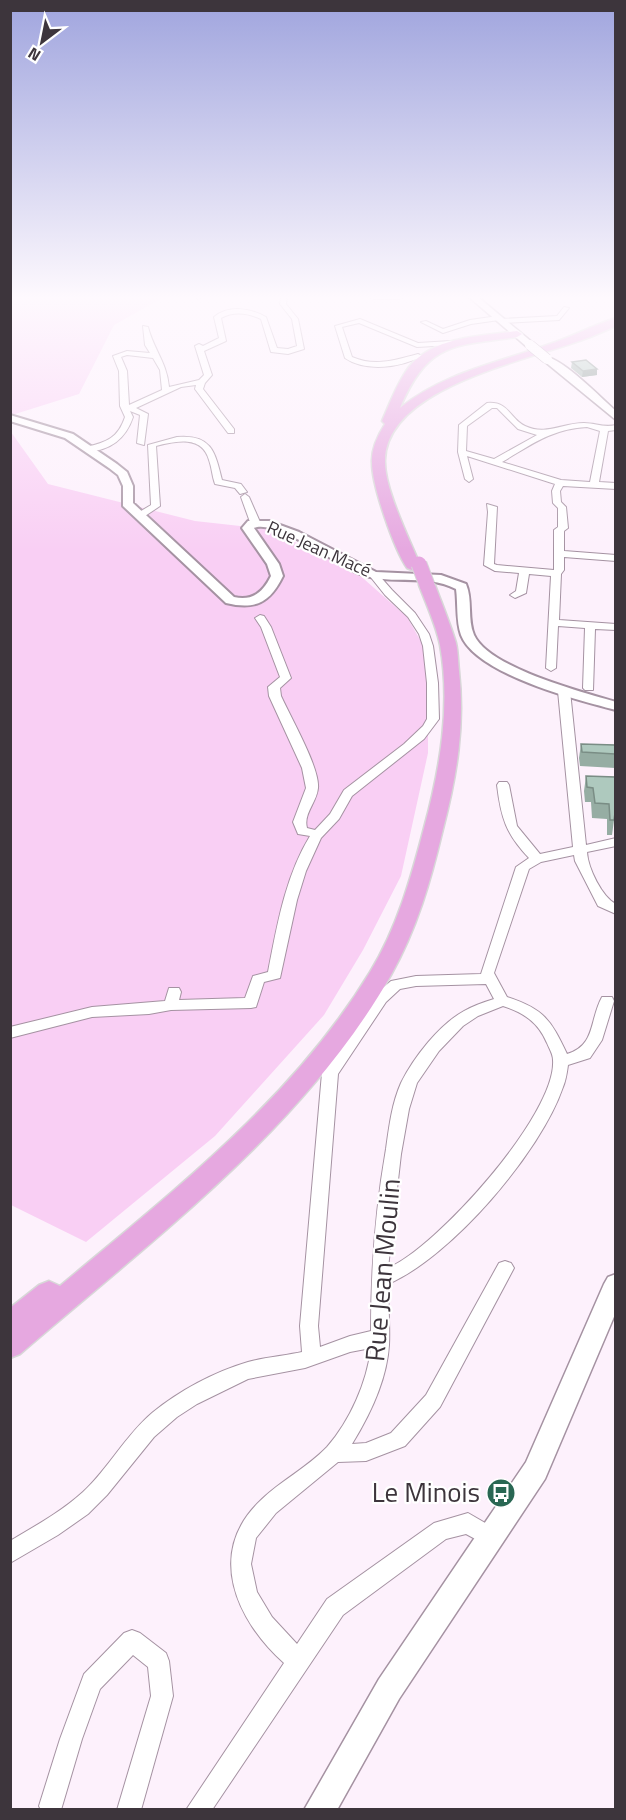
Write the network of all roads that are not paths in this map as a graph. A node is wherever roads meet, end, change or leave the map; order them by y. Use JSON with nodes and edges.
{"nodes":[{"id":1,"x":123,"y":382,"type":"edge"},
{"id":2,"x":165,"y":382,"type":"edge"},
{"id":3,"x":201,"y":382,"type":"joint"},
{"id":4,"x":407,"y":382,"type":"edge"},
{"id":5,"x":453,"y":382,"type":"edge"},
{"id":6,"x":460,"y":382,"type":"edge"},
{"id":7,"x":577,"y":382,"type":"edge"},
{"id":8,"x":166,"y":390,"type":"junction"},
{"id":9,"x":129,"y":408,"type":"junction"},
{"id":10,"x":615,"y":417,"type":"edge"},
{"id":11,"x":10,"y":418,"type":"edge"},
{"id":12,"x":615,"y":427,"type":"edge"},
{"id":13,"x":604,"y":430,"type":"junction"},
{"id":14,"x":231,"y":431,"type":"dead end"},
{"id":15,"x":544,"y":435,"type":"junction"},
{"id":16,"x":141,"y":443,"type":"dead end"},
{"id":17,"x":381,"y":444,"type":"junction"},
{"id":18,"x":88,"y":449,"type":"junction"},
{"id":19,"x":462,"y":452,"type":"junction"},
{"id":20,"x":495,"y":462,"type":"junction"},
{"id":21,"x":469,"y":479,"type":"dead end"},
{"id":22,"x":560,"y":483,"type":"junction"},
{"id":23,"x":594,"y":484,"type":"junction"},
{"id":24,"x":615,"y":486,"type":"edge"},
{"id":25,"x":490,"y":506,"type":"dead end"},
{"id":26,"x":139,"y":516,"type":"junction"},
{"id":27,"x":255,"y":522,"type":"junction"},
{"id":28,"x":559,"y":554,"type":"junction"},
{"id":29,"x":615,"y":558,"type":"edge"},
{"id":30,"x":525,"y":571,"type":"junction"},
{"id":31,"x":556,"y":573,"type":"junction"},
{"id":32,"x":374,"y":575,"type":"junction"},
{"id":33,"x":419,"y":575,"type":"junction"},
{"id":34,"x":515,"y":595,"type":"dead end"},
{"id":35,"x":260,"y":618,"type":"dead end"},
{"id":36,"x":553,"y":623,"type":"junction"},
{"id":37,"x":590,"y":625,"type":"junction"},
{"id":38,"x":615,"y":627,"type":"edge"},
{"id":39,"x":551,"y":668,"type":"dead end"},
{"id":40,"x":589,"y":688,"type":"dead end"},
{"id":41,"x":564,"y":691,"type":"junction"},
{"id":42,"x":615,"y":706,"type":"edge"},
{"id":43,"x":503,"y":785,"type":"dead end"},
{"id":44,"x":318,"y":834,"type":"junction"},
{"id":45,"x":615,"y":842,"type":"edge"},
{"id":46,"x":579,"y":851,"type":"junction"},
{"id":47,"x":537,"y":859,"type":"junction"},
{"id":48,"x":615,"y":910,"type":"edge"},
{"id":49,"x":489,"y":979,"type":"junction"},
{"id":50,"x":502,"y":1001,"type":"junction"},
{"id":51,"x":607,"y":1001,"type":"dead end"},
{"id":52,"x":10,"y":1033,"type":"edge"},
{"id":53,"x":561,"y":1060,"type":"junction"},
{"id":54,"x":505,"y":1268,"type":"dead end"},
{"id":55,"x":379,"y":1280,"type":"junction"},
{"id":56,"x":615,"y":1284,"type":"edge"},
{"id":57,"x":10,"y":1325,"type":"edge"},
{"id":58,"x":379,"y":1339,"type":"junction"},
{"id":59,"x":10,"y":1345,"type":"edge"},
{"id":60,"x":312,"y":1358,"type":"junction"},
{"id":61,"x":335,"y":1452,"type":"junction"},
{"id":62,"x":492,"y":1538,"type":"junction"},
{"id":63,"x":10,"y":1554,"type":"edge"},
{"id":64,"x":298,"y":1660,"type":"junction"},
{"id":65,"x":51,"y":1806,"type":"dead end"},
{"id":66,"x":129,"y":1809,"type":"edge"},
{"id":67,"x":198,"y":1809,"type":"edge"},
{"id":68,"x":319,"y":1809,"type":"edge"}],
"edges":[{"from":1,"to":9,"type":"street"},
{"from":2,"to":8,"type":"street"},
{"from":3,"to":8,"type":"street"},
{"from":3,"to":14,"type":"street"},
{"from":4,"to":17,"type":"highway"},
{"from":5,"to":17,"type":"highway"},
{"from":6,"to":33,"type":"highway"},
{"from":7,"to":10,"type":"main road","bridge":true},
{"from":8,"to":9,"type":"street"},
{"from":9,"to":16,"type":"street"},
{"from":9,"to":18,"type":"street"},
{"from":11,"to":18,"type":"street"},
{"from":12,"to":13,"type":"street"},
{"from":13,"to":15,"type":"street"},
{"from":13,"to":23,"type":"street"},
{"from":15,"to":19,"type":"street"},
{"from":15,"to":20,"type":"street"},
{"from":17,"to":33,"type":"highway"},
{"from":18,"to":26,"type":"street"},
{"from":19,"to":20,"type":"street"},
{"from":19,"to":21,"type":"street"},
{"from":20,"to":22,"type":"street"},
{"from":22,"to":23,"type":"street"},
{"from":22,"to":28,"type":"street"},
{"from":23,"to":24,"type":"street"},
{"from":25,"to":30,"type":"street"},
{"from":26,"to":27,"type":"street"},
{"from":26,"to":27,"type":"street","name":"Rue Jean Macé"},
{"from":27,"to":32,"type":"street","name":"Rue Jean Macé"},
{"from":28,"to":29,"type":"street"},
{"from":28,"to":31,"type":"street"},
{"from":30,"to":31,"type":"street"},
{"from":30,"to":34,"type":"street"},
{"from":31,"to":36,"type":"street"},
{"from":32,"to":41,"type":"street","name":"Rue Jean Macé"},
{"from":32,"to":44,"type":"street"},
{"from":33,"to":57,"type":"highway"},
{"from":33,"to":59,"type":"highway"},
{"from":35,"to":44,"type":"street"},
{"from":36,"to":37,"type":"street"},
{"from":36,"to":39,"type":"street"},
{"from":37,"to":38,"type":"street"},
{"from":37,"to":40,"type":"street"},
{"from":41,"to":42,"type":"street","name":"Rue Jean Macé"},
{"from":41,"to":46,"type":"street"},
{"from":43,"to":47,"type":"street"},
{"from":44,"to":52,"type":"street"},
{"from":45,"to":46,"type":"street"},
{"from":46,"to":47,"type":"street"},
{"from":46,"to":48,"type":"street"},
{"from":47,"to":49,"type":"street"},
{"from":49,"to":50,"type":"street"},
{"from":49,"to":60,"type":"street"},
{"from":50,"to":53,"type":"street"},
{"from":50,"to":55,"type":"street","name":"Rue Jean Moulin"},
{"from":51,"to":53,"type":"street"},
{"from":53,"to":55,"type":"street"},
{"from":54,"to":61,"type":"street"},
{"from":55,"to":58,"type":"street","name":"Rue Jean Moulin"},
{"from":56,"to":62,"type":"main road"},
{"from":58,"to":60,"type":"street"},
{"from":58,"to":61,"type":"street","name":"Rue Jean Moulin"},
{"from":60,"to":63,"type":"street"},
{"from":61,"to":64,"type":"street","name":"Rue Jean Moulin"},
{"from":62,"to":64,"type":"street"},
{"from":62,"to":68,"type":"main road"},
{"from":64,"to":67,"type":"street"},
{"from":65,"to":66,"type":"street"}]}
